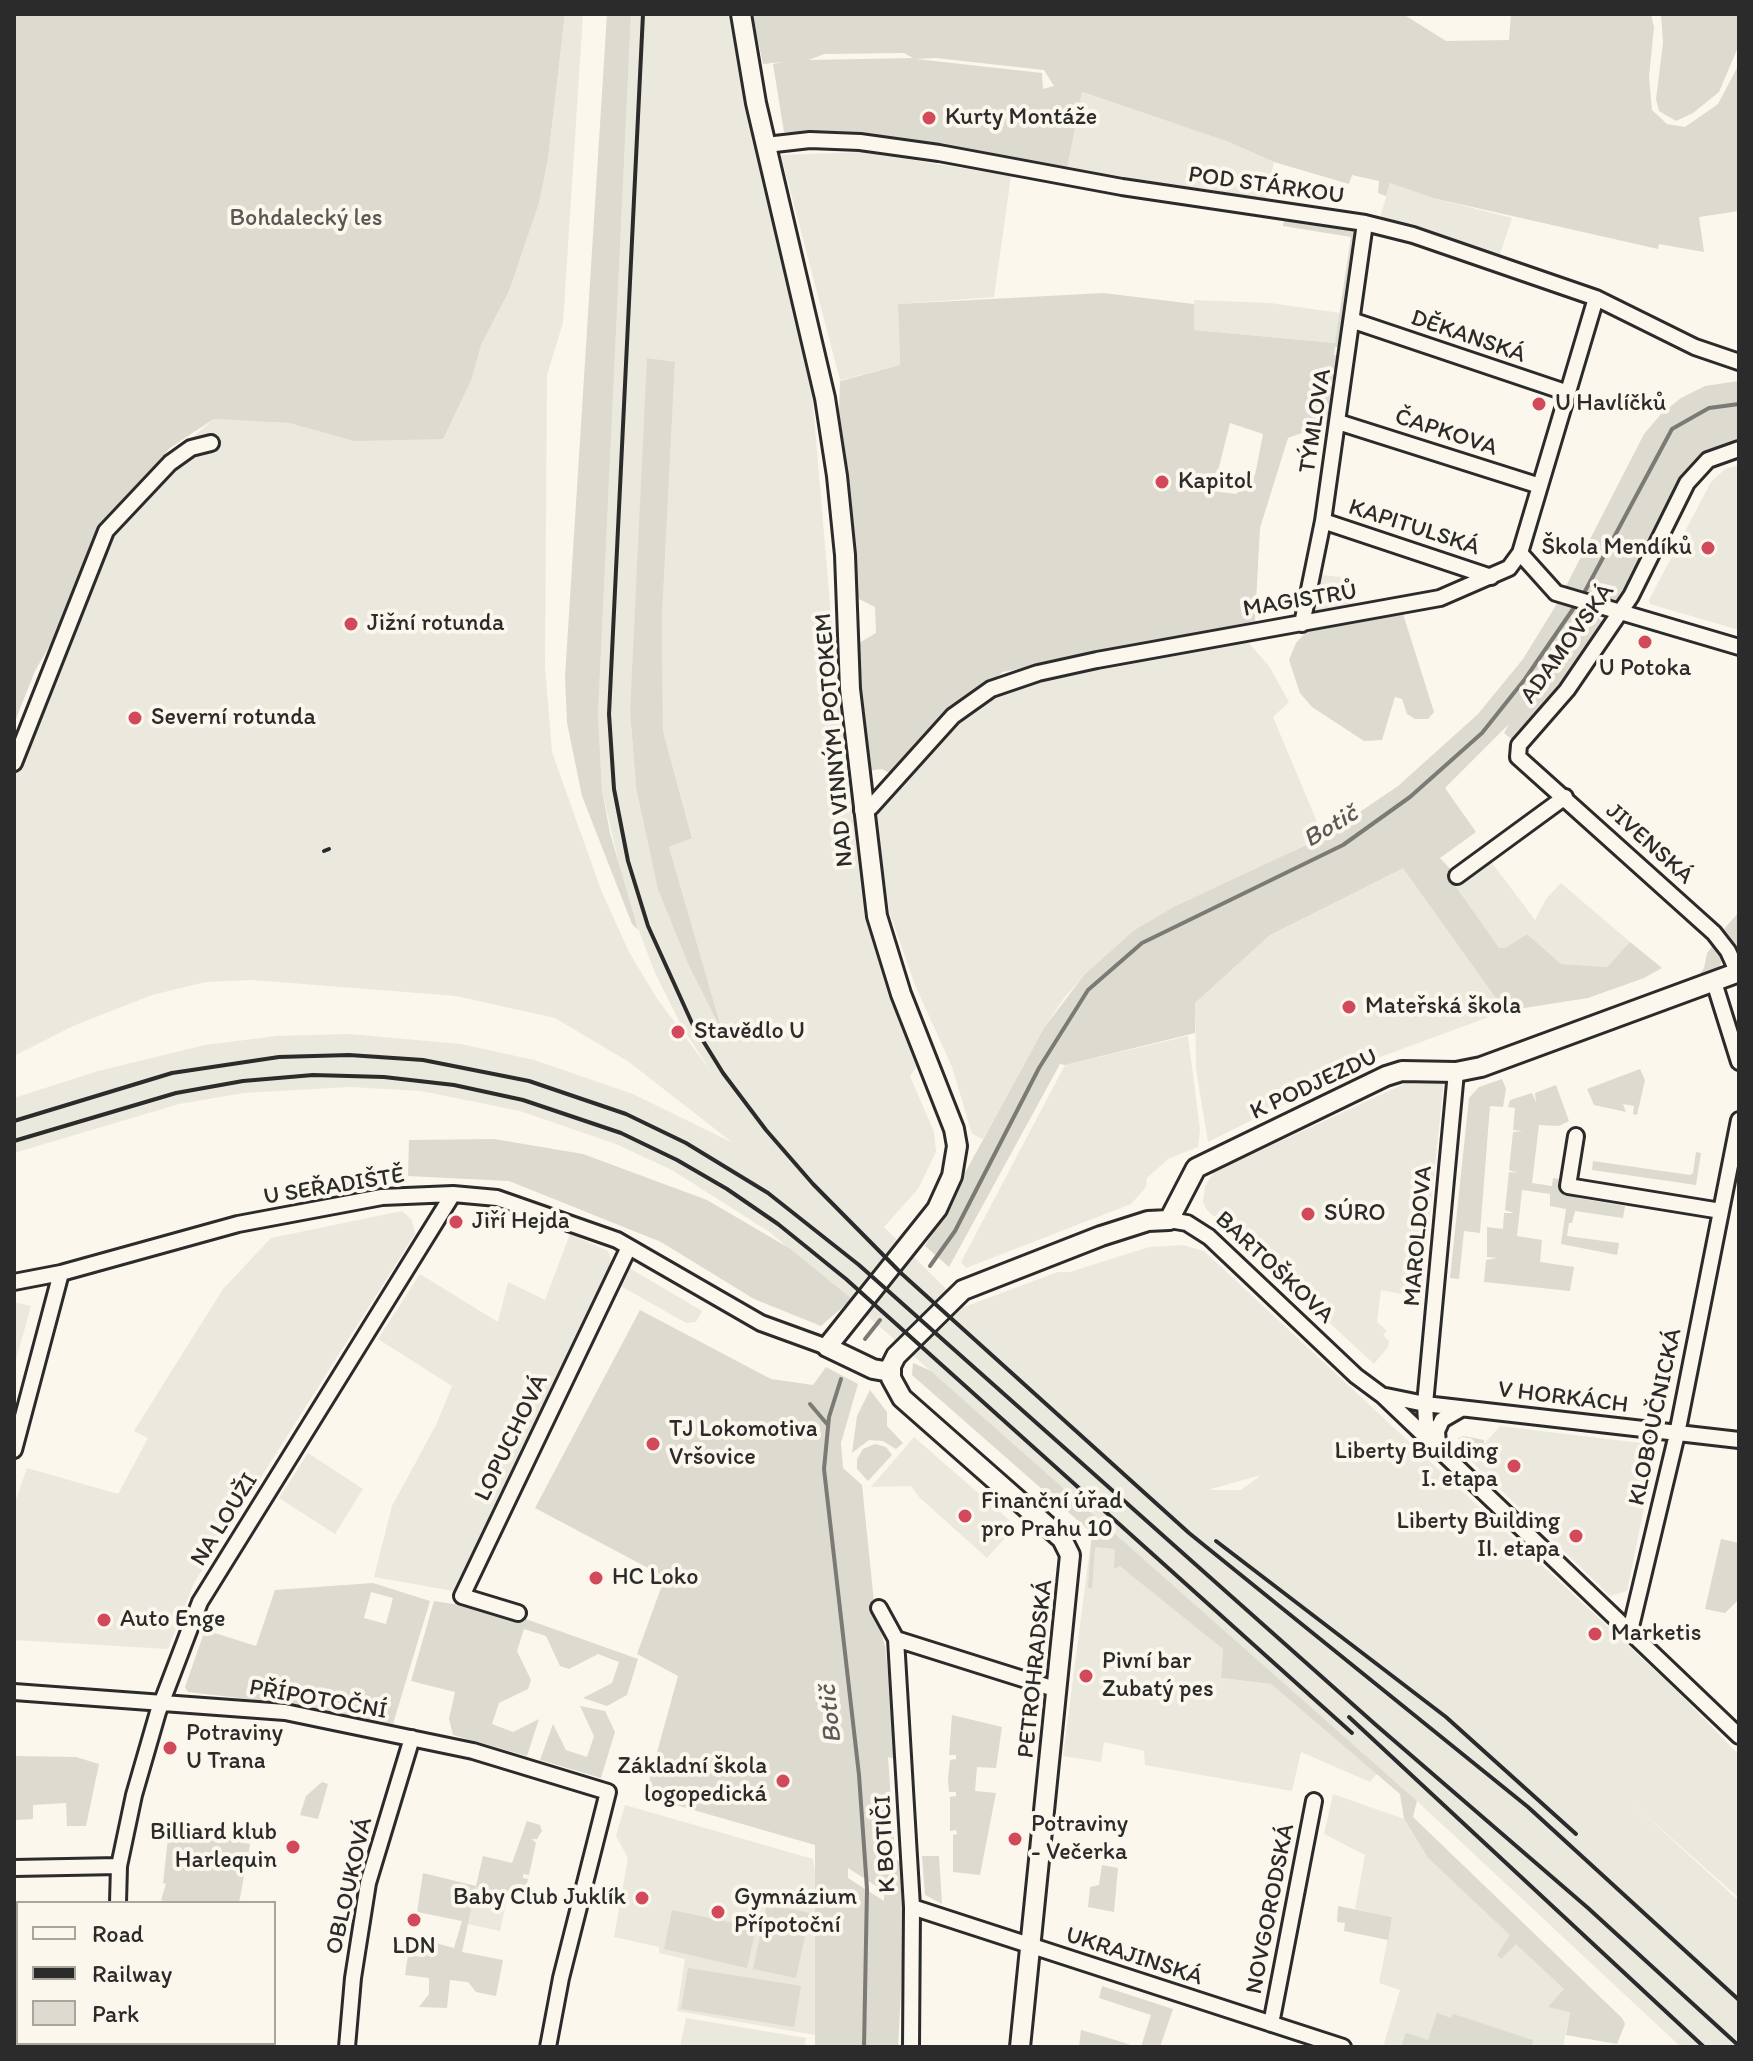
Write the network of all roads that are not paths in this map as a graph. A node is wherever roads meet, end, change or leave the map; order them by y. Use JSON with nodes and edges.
{"nodes":[{"id":1,"x":741,"y":14,"type":"edge"},
{"id":2,"x":766,"y":145,"type":"junction"},
{"id":3,"x":1365,"y":223,"type":"junction"},
{"id":4,"x":1596,"y":298,"type":"junction"},
{"id":5,"x":1354,"y":321,"type":"junction"},
{"id":6,"x":1739,"y":362,"type":"edge"},
{"id":7,"x":1568,"y":393,"type":"junction"},
{"id":8,"x":1338,"y":422,"type":"junction"},
{"id":9,"x":211,"y":443,"type":"dead end"},
{"id":10,"x":1739,"y":449,"type":"edge"},
{"id":11,"x":1540,"y":486,"type":"junction"},
{"id":12,"x":1323,"y":521,"type":"junction"},
{"id":13,"x":1520,"y":553,"type":"junction"},
{"id":14,"x":1491,"y":577,"type":"junction"},
{"id":15,"x":1621,"y":611,"type":"junction"},
{"id":16,"x":1302,"y":624,"type":"junction"},
{"id":17,"x":1739,"y":647,"type":"edge"},
{"id":18,"x":1518,"y":757,"type":"joint"},
{"id":19,"x":14,"y":763,"type":"edge"},
{"id":20,"x":1565,"y":797,"type":"junction"},
{"id":21,"x":862,"y":810,"type":"junction"},
{"id":22,"x":1457,"y":876,"type":"dead end"},
{"id":23,"x":1738,"y":973,"type":"edge"},
{"id":24,"x":1714,"y":982,"type":"junction"},
{"id":25,"x":1739,"y":1062,"type":"edge"},
{"id":26,"x":1456,"y":1072,"type":"junction"},
{"id":27,"x":1739,"y":1120,"type":"edge"},
{"id":28,"x":1576,"y":1136,"type":"dead end"},
{"id":29,"x":453,"y":1194,"type":"junction"},
{"id":30,"x":1721,"y":1211,"type":"junction"},
{"id":31,"x":1169,"y":1220,"type":"junction"},
{"id":32,"x":629,"y":1247,"type":"junction"},
{"id":33,"x":61,"y":1273,"type":"junction"},
{"id":34,"x":14,"y":1282,"type":"edge"},
{"id":35,"x":827,"y":1347,"type":"junction"},
{"id":36,"x":890,"y":1372,"type":"junction"},
{"id":37,"x":1383,"y":1396,"type":"junction"},
{"id":38,"x":1425,"y":1404,"type":"junction"},
{"id":39,"x":1466,"y":1409,"type":"junction"},
{"id":40,"x":1677,"y":1434,"type":"junction"},
{"id":41,"x":1739,"y":1440,"type":"edge"},
{"id":42,"x":14,"y":1450,"type":"edge"},
{"id":43,"x":1444,"y":1454,"type":"junction"},
{"id":44,"x":879,"y":1608,"type":"dead end"},
{"id":45,"x":518,"y":1613,"type":"dead end"},
{"id":46,"x":1630,"y":1631,"type":"junction"},
{"id":47,"x":896,"y":1639,"type":"junction"},
{"id":48,"x":1058,"y":1690,"type":"junction"},
{"id":49,"x":14,"y":1692,"type":"edge"},
{"id":50,"x":162,"y":1701,"type":"junction"},
{"id":51,"x":1739,"y":1736,"type":"edge"},
{"id":52,"x":412,"y":1738,"type":"junction"},
{"id":53,"x":1314,"y":1801,"type":"dead end"},
{"id":54,"x":119,"y":1866,"type":"junction"},
{"id":55,"x":14,"y":1868,"type":"edge"},
{"id":56,"x":118,"y":1901,"type":"edge"},
{"id":57,"x":912,"y":1907,"type":"junction"},
{"id":58,"x":1032,"y":1948,"type":"junction"},
{"id":59,"x":1271,"y":2024,"type":"junction"},
{"id":60,"x":347,"y":2047,"type":"edge"},
{"id":61,"x":548,"y":2047,"type":"edge"},
{"id":62,"x":911,"y":2047,"type":"edge"},
{"id":63,"x":1020,"y":2047,"type":"edge"},
{"id":64,"x":1343,"y":2047,"type":"edge"}],
"edges":[{"from":1,"to":2,"type":"street","name":"NAD VINNÝM POTOKEM"},
{"from":2,"to":3,"type":"street","name":"POD STÁRKOU"},
{"from":2,"to":21,"type":"street","name":"NAD VINNÝM POTOKEM"},
{"from":3,"to":4,"type":"street","name":"POD STÁRKOU"},
{"from":3,"to":5,"type":"street","name":"TÝMLOVA"},
{"from":4,"to":6,"type":"street","name":"POD STÁRKOU"},
{"from":4,"to":7,"type":"street"},
{"from":5,"to":7,"type":"street","name":"DĚKANSKÁ"},
{"from":5,"to":8,"type":"street","name":"TÝMLOVA"},
{"from":7,"to":11,"type":"street"},
{"from":8,"to":11,"type":"street","name":"ČAPKOVA"},
{"from":8,"to":12,"type":"street","name":"TÝMLOVA"},
{"from":9,"to":19,"type":"street"},
{"from":10,"to":15,"type":"street","name":"ADAMOVSKÁ"},
{"from":11,"to":13,"type":"street"},
{"from":12,"to":14,"type":"street","name":"KAPITULSKÁ"},
{"from":12,"to":16,"type":"street","name":"TÝMLOVA"},
{"from":13,"to":14,"type":"street","name":"MAGISTRŮ"},
{"from":13,"to":15,"type":"street"},
{"from":14,"to":16,"type":"street","name":"MAGISTRŮ"},
{"from":15,"to":17,"type":"street"},
{"from":15,"to":18,"type":"street","name":"ADAMOVSKÁ"},
{"from":16,"to":21,"type":"street","name":"MAGISTRŮ"},
{"from":18,"to":20,"type":"street","name":"JIVENSKÁ"},
{"from":20,"to":22,"type":"street"},
{"from":20,"to":23,"type":"street","name":"JIVENSKÁ"},
{"from":21,"to":35,"type":"street","name":"NAD VINNÝM POTOKEM"},
{"from":23,"to":24,"type":"street","name":"K PODJEZDU"},
{"from":24,"to":25,"type":"street"},
{"from":24,"to":26,"type":"street","name":"K PODJEZDU"},
{"from":26,"to":31,"type":"street","name":"K PODJEZDU"},
{"from":26,"to":38,"type":"street","name":"MAROLDOVA"},
{"from":27,"to":30,"type":"street","name":"KLOBOUČNICKÁ"},
{"from":28,"to":30,"type":"street"},
{"from":29,"to":32,"type":"street","name":"U SEŘADIŠTĚ"},
{"from":29,"to":33,"type":"street","name":"U SEŘADIŠTĚ"},
{"from":29,"to":50,"type":"street","name":"NA LOUŽI"},
{"from":30,"to":40,"type":"street","name":"KLOBOUČNICKÁ"},
{"from":31,"to":36,"type":"street"},
{"from":31,"to":37,"type":"street","name":"BARTOŠKOVA"},
{"from":32,"to":35,"type":"street","name":"U SEŘADIŠTĚ"},
{"from":32,"to":45,"type":"street","name":"LOPUCHOVÁ"},
{"from":33,"to":34,"type":"street","name":"U SEŘADIŠTĚ"},
{"from":33,"to":42,"type":"street"},
{"from":35,"to":36,"type":"street"},
{"from":36,"to":48,"type":"street","name":"PETROHRADSKÁ"},
{"from":37,"to":38,"type":"street","name":"V HORKÁCH"},
{"from":37,"to":43,"type":"street","name":"BARTOŠKOVA"},
{"from":38,"to":39,"type":"street","name":"V HORKÁCH"},
{"from":38,"to":43,"type":"street","name":"BARTOŠKOVA"},
{"from":39,"to":40,"type":"street","name":"V HORKÁCH"},
{"from":39,"to":43,"type":"street"},
{"from":40,"to":41,"type":"street","name":"V HORKÁCH"},
{"from":40,"to":46,"type":"street","name":"KLOBOUČNICKÁ"},
{"from":43,"to":46,"type":"street","name":"BARTOŠKOVA"},
{"from":44,"to":47,"type":"street","name":"K BOTIČI"},
{"from":46,"to":51,"type":"street","name":"BARTOŠKOVA"},
{"from":47,"to":48,"type":"street"},
{"from":47,"to":57,"type":"street","name":"K BOTIČI"},
{"from":48,"to":58,"type":"street","name":"PETROHRADSKÁ"},
{"from":49,"to":50,"type":"street","name":"PŘÍPOTOČNÍ"},
{"from":50,"to":52,"type":"street","name":"PŘÍPOTOČNÍ"},
{"from":50,"to":54,"type":"street","name":"NA LOUŽI"},
{"from":52,"to":60,"type":"street","name":"OBLOUKOVÁ"},
{"from":52,"to":61,"type":"street","name":"PŘÍPOTOČNÍ"},
{"from":53,"to":59,"type":"street","name":"NOVGORODSKÁ"},
{"from":54,"to":55,"type":"street"},
{"from":54,"to":56,"type":"street","name":"NA LOUŽI"},
{"from":57,"to":58,"type":"street","name":"UKRAJINSKÁ"},
{"from":57,"to":62,"type":"street","name":"K BOTIČI"},
{"from":58,"to":59,"type":"street","name":"UKRAJINSKÁ"},
{"from":58,"to":63,"type":"street","name":"PETROHRADSKÁ"},
{"from":59,"to":64,"type":"street","name":"UKRAJINSKÁ"}]}
